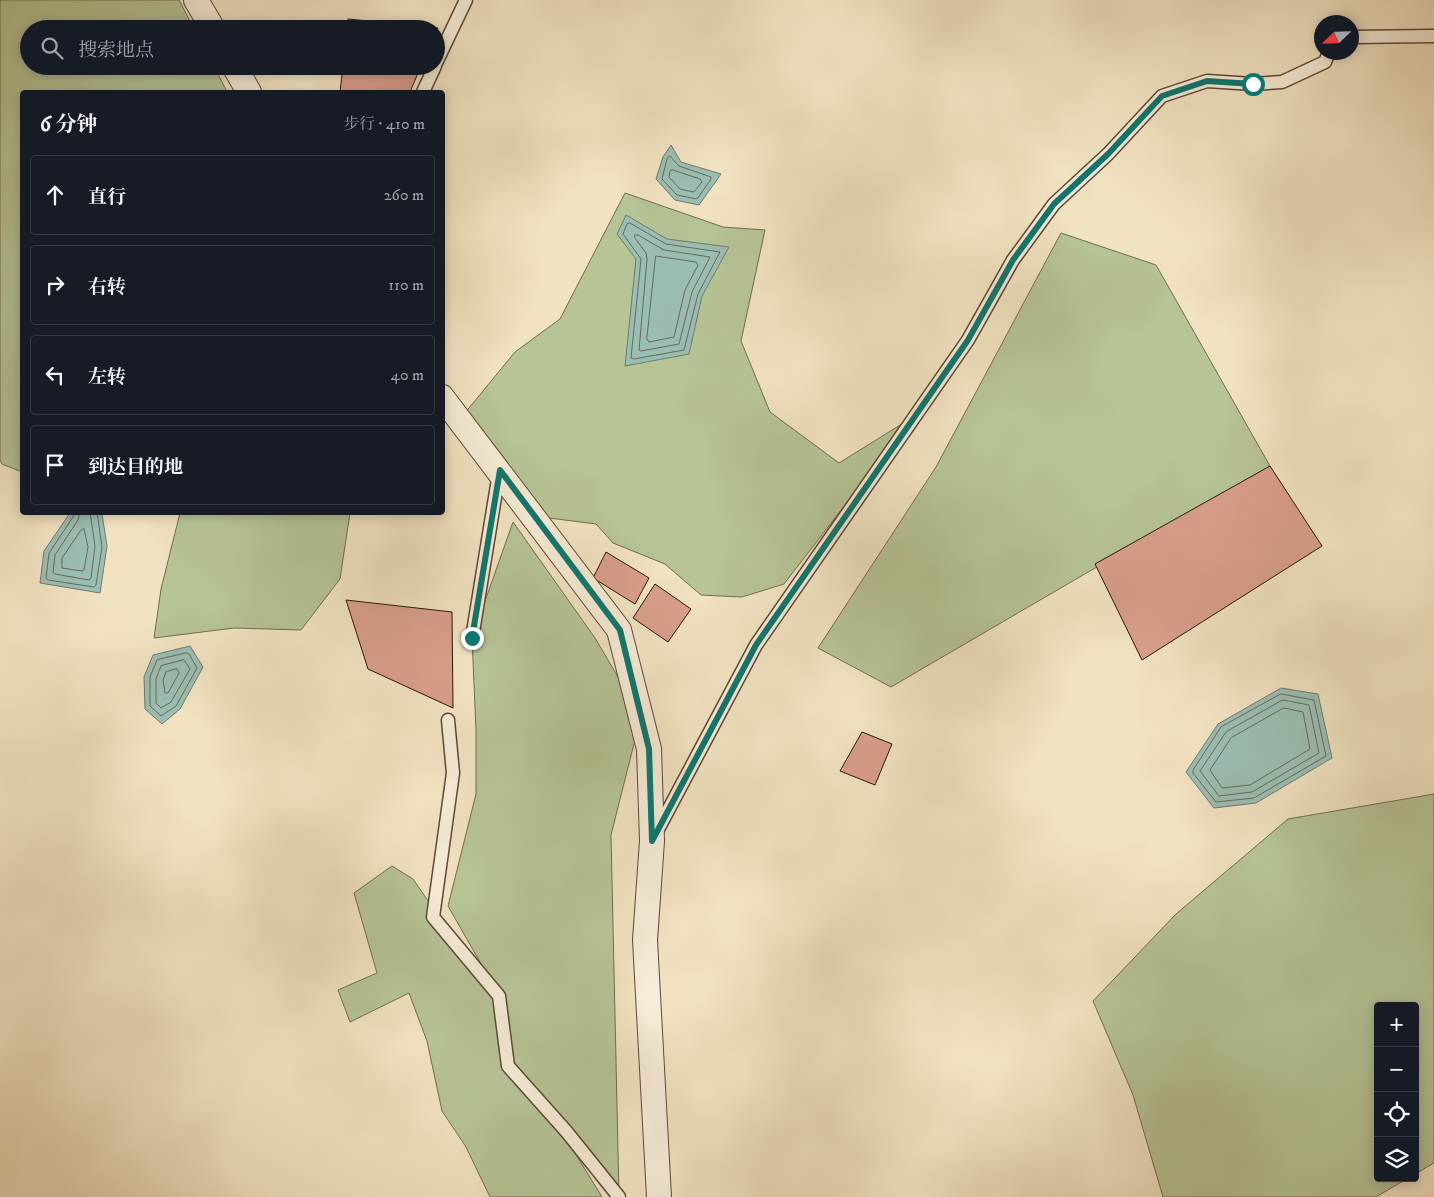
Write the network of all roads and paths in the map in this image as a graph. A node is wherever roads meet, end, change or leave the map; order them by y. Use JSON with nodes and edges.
{"nodes":[{"id":1,"x":196,"y":0,"type":"edge"},
{"id":2,"x":466,"y":0,"type":"edge"},
{"id":3,"x":208,"y":20,"type":"edge"},
{"id":4,"x":1434,"y":36,"type":"edge"},
{"id":5,"x":1359,"y":37,"type":"edge"},
{"id":6,"x":445,"y":46,"type":"edge"},
{"id":7,"x":1326,"y":60,"type":"edge"},
{"id":8,"x":239,"y":75,"type":"edge"},
{"id":9,"x":431,"y":75,"type":"edge"},
{"id":10,"x":248,"y":90,"type":"edge"},
{"id":11,"x":424,"y":90,"type":"edge"},
{"id":12,"x":445,"y":401,"type":"edge"},
{"id":13,"x":500,"y":470,"type":"junction"},
{"id":14,"x":472,"y":638,"type":"dead end"},
{"id":15,"x":448,"y":720,"type":"dead end"},
{"id":16,"x":652,"y":841,"type":"junction"},
{"id":17,"x":620,"y":1197,"type":"edge"},
{"id":18,"x":659,"y":1197,"type":"edge"}],
"edges":[{"from":1,"to":3,"type":"street"},
{"from":2,"to":6,"type":"lane"},
{"from":4,"to":5,"type":"lane"},
{"from":7,"to":16,"type":"lane"},
{"from":8,"to":10,"type":"street"},
{"from":9,"to":11,"type":"lane"},
{"from":12,"to":13,"type":"street"},
{"from":13,"to":14,"type":"lane"},
{"from":13,"to":16,"type":"street"},
{"from":15,"to":17,"type":"lane"},
{"from":16,"to":18,"type":"street"}]}
